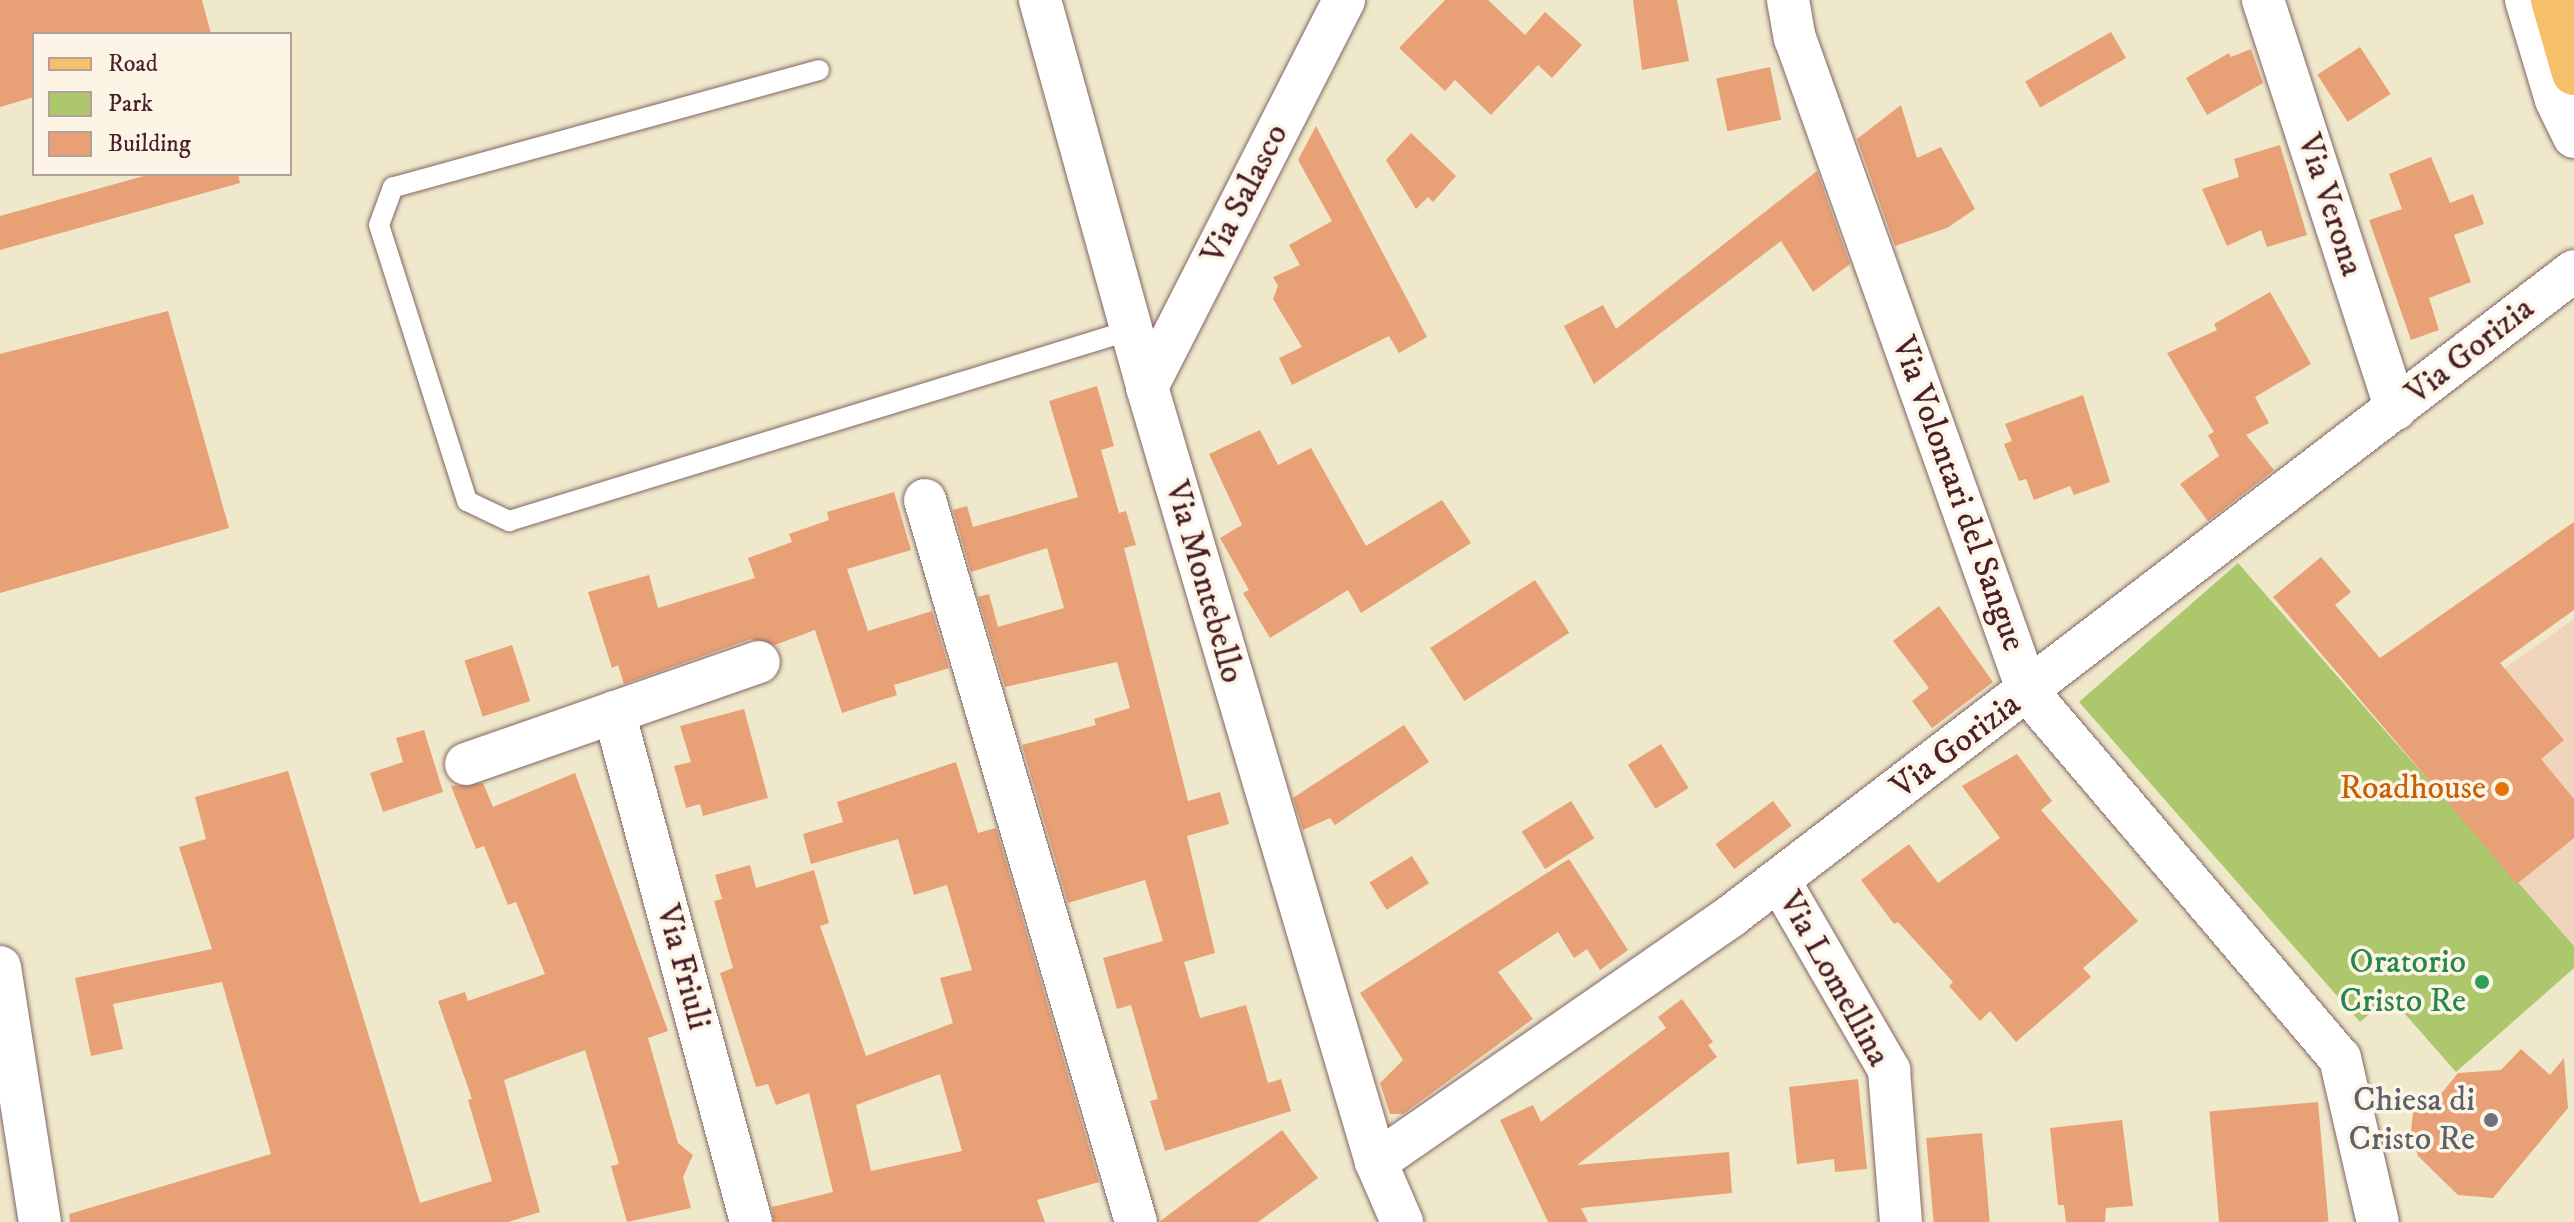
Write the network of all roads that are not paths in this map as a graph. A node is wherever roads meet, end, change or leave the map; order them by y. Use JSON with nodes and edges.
{"nodes":[{"id":1,"x":1040,"y":0,"type":"edge"},
{"id":2,"x":1344,"y":0,"type":"edge"},
{"id":3,"x":1788,"y":0,"type":"edge"},
{"id":4,"x":2263,"y":0,"type":"edge"},
{"id":5,"x":2526,"y":0,"type":"edge"},
{"id":6,"x":2553,"y":0,"type":"edge"},
{"id":7,"x":819,"y":70,"type":"dead end"},
{"id":8,"x":2574,"y":73,"type":"edge"},
{"id":9,"x":2574,"y":137,"type":"edge"},
{"id":10,"x":2574,"y":271,"type":"edge"},
{"id":11,"x":1131,"y":330,"type":"junction"},
{"id":12,"x":1147,"y":387,"type":"junction"},
{"id":13,"x":2396,"y":409,"type":"junction"},
{"id":14,"x":925,"y":500,"type":"dead end"},
{"id":15,"x":759,"y":662,"type":"dead end"},
{"id":16,"x":2028,"y":692,"type":"junction"},
{"id":17,"x":614,"y":712,"type":"junction"},
{"id":18,"x":466,"y":764,"type":"dead end"},
{"id":19,"x":1779,"y":880,"type":"junction"},
{"id":20,"x":2,"y":986,"type":"edge"},
{"id":21,"x":1376,"y":1162,"type":"junction"},
{"id":22,"x":40,"y":1222,"type":"edge"},
{"id":23,"x":751,"y":1222,"type":"edge"},
{"id":24,"x":1136,"y":1222,"type":"edge"},
{"id":25,"x":1402,"y":1222,"type":"edge"},
{"id":26,"x":1901,"y":1222,"type":"edge"},
{"id":27,"x":2378,"y":1222,"type":"edge"}],
"edges":[{"from":1,"to":11,"type":"street","name":"Via Montebello"},
{"from":2,"to":12,"type":"street","name":"Via Salasco"},
{"from":3,"to":16,"type":"street","name":"Via Volontari del Sangue"},
{"from":4,"to":13,"type":"street","name":"Via Verona"},
{"from":5,"to":9,"type":"street"},
{"from":6,"to":8,"type":"main road"},
{"from":7,"to":11,"type":"lane"},
{"from":10,"to":13,"type":"street","name":"Via Gorizia"},
{"from":11,"to":12,"type":"street","name":"Via Montebello"},
{"from":12,"to":21,"type":"street","name":"Via Montebello"},
{"from":13,"to":16,"type":"street","name":"Via Gorizia"},
{"from":14,"to":24,"type":"street"},
{"from":15,"to":17,"type":"street"},
{"from":16,"to":19,"type":"street","name":"Via Gorizia"},
{"from":16,"to":27,"type":"street","name":"Via Volontari del Sangue"},
{"from":17,"to":18,"type":"street"},
{"from":17,"to":23,"type":"street","name":"Via Friuli"},
{"from":19,"to":21,"type":"street","name":"Via Gorizia"},
{"from":19,"to":26,"type":"street","name":"Via Lomellina"},
{"from":20,"to":22,"type":"street"},
{"from":21,"to":25,"type":"street"}]}
